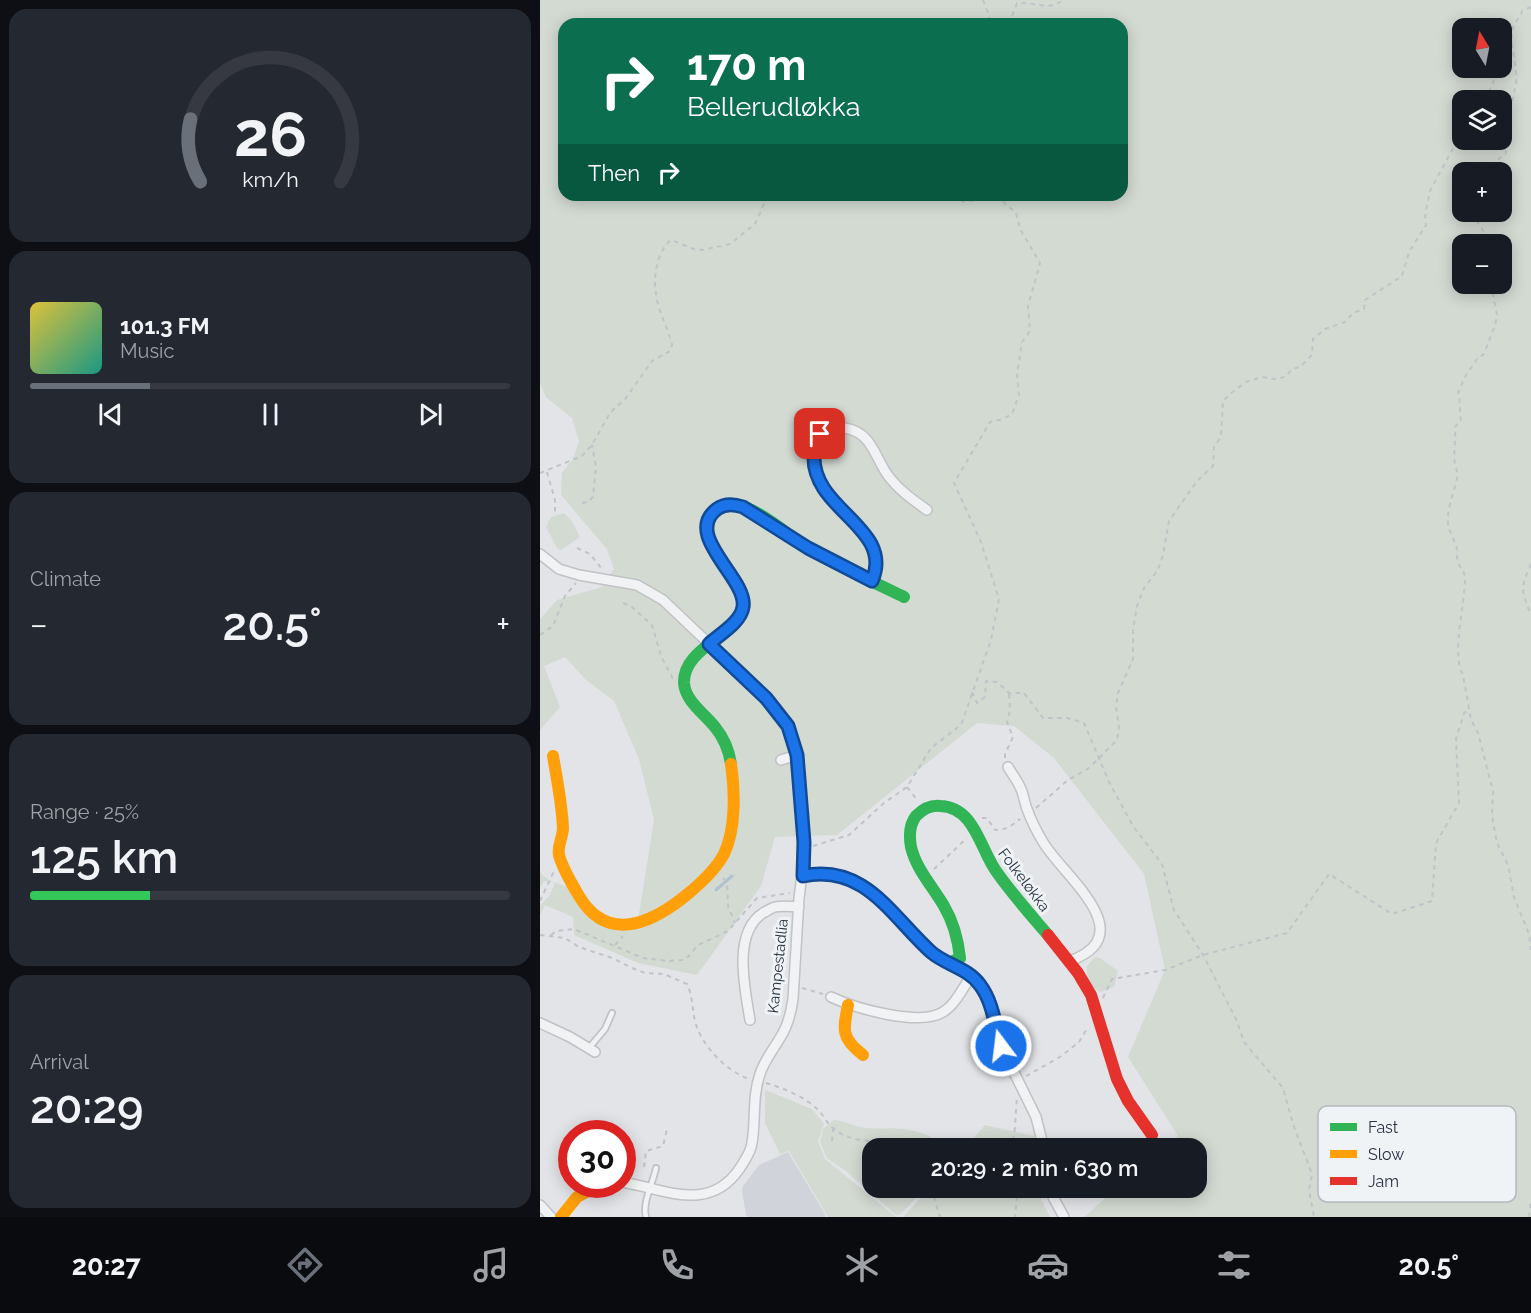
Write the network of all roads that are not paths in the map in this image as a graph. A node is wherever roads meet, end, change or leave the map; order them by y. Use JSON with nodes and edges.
{"nodes":[{"id":1,"x":927,"y":510,"type":"dead end"},
{"id":2,"x":540,"y":554,"type":"edge"},
{"id":3,"x":872,"y":581,"type":"junction"},
{"id":4,"x":904,"y":597,"type":"dead end"},
{"id":5,"x":709,"y":644,"type":"junction"},
{"id":6,"x":797,"y":755,"type":"junction"},
{"id":7,"x":553,"y":756,"type":"dead end"},
{"id":8,"x":780,"y":760,"type":"dead end"},
{"id":9,"x":1008,"y":767,"type":"road end"},
{"id":10,"x":803,"y":876,"type":"junction"},
{"id":11,"x":799,"y":908,"type":"junction"},
{"id":12,"x":1070,"y":961,"type":"junction"},
{"id":13,"x":951,"y":962,"type":"junction"},
{"id":14,"x":970,"y":976,"type":"junction"},
{"id":15,"x":831,"y":997,"type":"road end"},
{"id":16,"x":848,"y":1005,"type":"junction"},
{"id":17,"x":612,"y":1013,"type":"dead end"},
{"id":18,"x":750,"y":1020,"type":"dead end"},
{"id":19,"x":540,"y":1023,"type":"edge"},
{"id":20,"x":592,"y":1050,"type":"joint"},
{"id":21,"x":863,"y":1055,"type":"dead end"},
{"id":22,"x":1152,"y":1135,"type":"dead end"},
{"id":23,"x":1041,"y":1138,"type":"edge"},
{"id":24,"x":656,"y":1168,"type":"dead end"},
{"id":25,"x":636,"y":1185,"type":"edge"},
{"id":26,"x":651,"y":1189,"type":"junction"},
{"id":27,"x":576,"y":1198,"type":"edge"},
{"id":28,"x":1054,"y":1198,"type":"edge"},
{"id":29,"x":540,"y":1205,"type":"edge"},
{"id":30,"x":551,"y":1217,"type":"edge"},
{"id":31,"x":561,"y":1217,"type":"edge"},
{"id":32,"x":646,"y":1217,"type":"edge"},
{"id":33,"x":1064,"y":1217,"type":"edge"}],
"edges":[{"from":1,"to":3,"type":"street"},
{"from":2,"to":5,"type":"street","name":"Kampestadlia"},
{"from":3,"to":4,"type":"street"},
{"from":3,"to":5,"type":"street"},
{"from":5,"to":6,"type":"street","name":"Kampestadlia"},
{"from":5,"to":7,"type":"street"},
{"from":6,"to":8,"type":"street"},
{"from":6,"to":10,"type":"street","name":"Kampestadlia"},
{"from":9,"to":12,"type":"street"},
{"from":10,"to":11,"type":"street","name":"Kampestadlia"},
{"from":10,"to":13,"type":"street"},
{"from":11,"to":18,"type":"street","name":"Kampestadlia"},
{"from":11,"to":26,"type":"street","name":"Kampestadlia"},
{"from":12,"to":13,"type":"street","name":"Folkeløkka"},
{"from":12,"to":22,"type":"street","name":"Folkeløkka"},
{"from":13,"to":14,"type":"street"},
{"from":14,"to":16,"type":"street"},
{"from":14,"to":23,"type":"street"},
{"from":15,"to":16,"type":"street"},
{"from":16,"to":21,"type":"street"},
{"from":17,"to":20,"type":"lane"},
{"from":19,"to":20,"type":"street"},
{"from":24,"to":26,"type":"lane"},
{"from":25,"to":26,"type":"street","name":"Kampestadlia"},
{"from":26,"to":32,"type":"lane"},
{"from":27,"to":31,"type":"street"},
{"from":28,"to":33,"type":"street"},
{"from":29,"to":30,"type":"street"}]}
